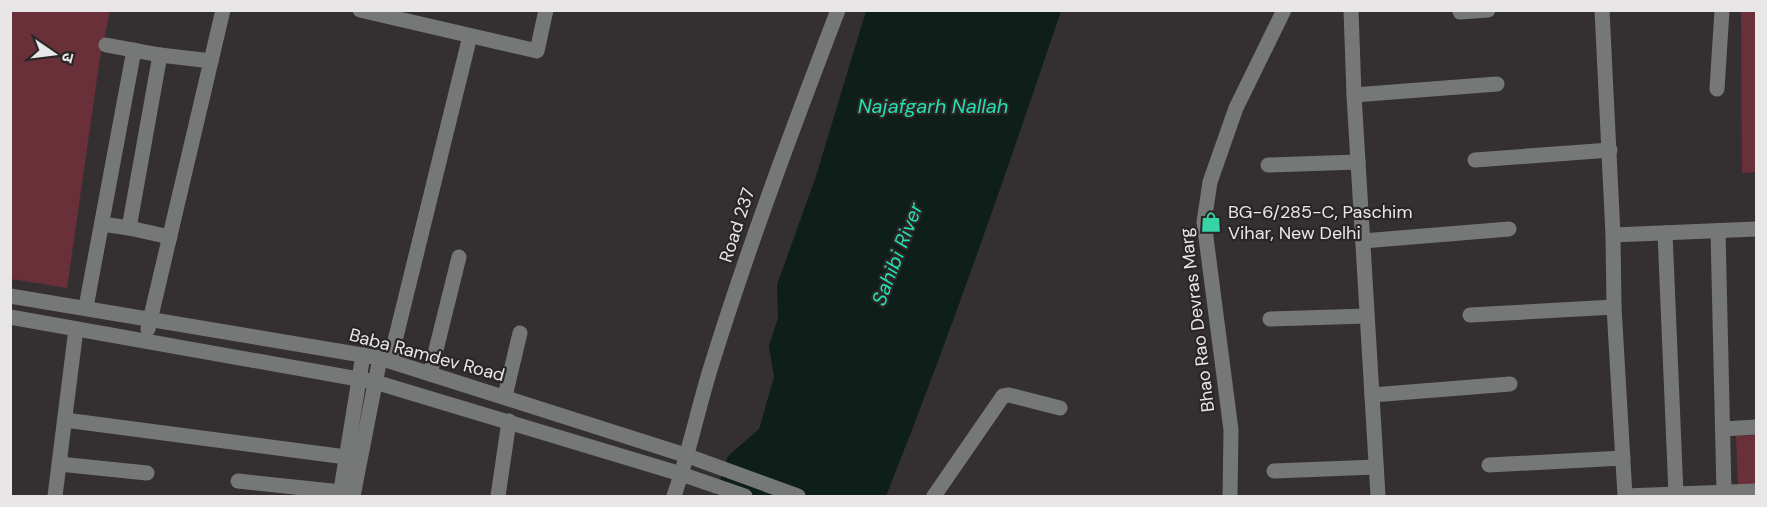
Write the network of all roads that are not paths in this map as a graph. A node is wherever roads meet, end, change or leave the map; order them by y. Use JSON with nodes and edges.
{"nodes":[{"id":1,"x":223,"y":10,"type":"edge"},
{"id":2,"x":546,"y":10,"type":"edge"},
{"id":3,"x":838,"y":10,"type":"edge"},
{"id":4,"x":1284,"y":10,"type":"edge"},
{"id":5,"x":1351,"y":10,"type":"edge"},
{"id":6,"x":1488,"y":10,"type":"edge"},
{"id":7,"x":1602,"y":10,"type":"edge"},
{"id":8,"x":1722,"y":10,"type":"edge"},
{"id":9,"x":364,"y":11,"type":"edge"},
{"id":10,"x":1460,"y":12,"type":"edge"},
{"id":11,"x":411,"y":16,"type":"edge"},
{"id":12,"x":470,"y":36,"type":"junction"},
{"id":13,"x":106,"y":45,"type":"dead end"},
{"id":14,"x":134,"y":50,"type":"junction"},
{"id":15,"x":160,"y":55,"type":"junction"},
{"id":16,"x":211,"y":61,"type":"junction"},
{"id":17,"x":1497,"y":84,"type":"dead end"},
{"id":18,"x":1717,"y":89,"type":"dead end"},
{"id":19,"x":1354,"y":95,"type":"junction"},
{"id":20,"x":1610,"y":150,"type":"junction"},
{"id":21,"x":1475,"y":160,"type":"dead end"},
{"id":22,"x":1358,"y":162,"type":"junction"},
{"id":23,"x":1268,"y":165,"type":"dead end"},
{"id":24,"x":102,"y":224,"type":"junction"},
{"id":25,"x":129,"y":228,"type":"junction"},
{"id":26,"x":1509,"y":229,"type":"dead end"},
{"id":27,"x":1756,"y":230,"type":"edge"},
{"id":28,"x":1718,"y":231,"type":"junction"},
{"id":29,"x":1665,"y":233,"type":"junction"},
{"id":30,"x":1613,"y":235,"type":"junction"},
{"id":31,"x":170,"y":237,"type":"junction"},
{"id":32,"x":1363,"y":241,"type":"junction"},
{"id":33,"x":459,"y":257,"type":"dead end"},
{"id":34,"x":10,"y":296,"type":"edge"},
{"id":35,"x":86,"y":307,"type":"junction"},
{"id":36,"x":1614,"y":307,"type":"junction"},
{"id":37,"x":1470,"y":315,"type":"dead end"},
{"id":38,"x":1367,"y":316,"type":"junction"},
{"id":39,"x":10,"y":317,"type":"edge"},
{"id":40,"x":150,"y":319,"type":"junction"},
{"id":41,"x":1270,"y":319,"type":"dead end"},
{"id":42,"x":76,"y":329,"type":"junction"},
{"id":43,"x":520,"y":333,"type":"dead end"},
{"id":44,"x":145,"y":339,"type":"junction"},
{"id":45,"x":363,"y":355,"type":"junction"},
{"id":46,"x":385,"y":360,"type":"junction"},
{"id":47,"x":430,"y":374,"type":"junction"},
{"id":48,"x":360,"y":379,"type":"junction"},
{"id":49,"x":375,"y":382,"type":"junction"},
{"id":50,"x":1510,"y":384,"type":"dead end"},
{"id":51,"x":1372,"y":395,"type":"junction"},
{"id":52,"x":505,"y":396,"type":"junction"},
{"id":53,"x":1060,"y":408,"type":"dead end"},
{"id":54,"x":65,"y":420,"type":"junction"},
{"id":55,"x":509,"y":421,"type":"junction"},
{"id":56,"x":1756,"y":427,"type":"edge"},
{"id":57,"x":1723,"y":429,"type":"junction"},
{"id":58,"x":688,"y":456,"type":"junction"},
{"id":59,"x":346,"y":457,"type":"junction"},
{"id":60,"x":1623,"y":458,"type":"junction"},
{"id":61,"x":59,"y":464,"type":"junction"},
{"id":62,"x":1489,"y":465,"type":"dead end"},
{"id":63,"x":1376,"y":467,"type":"junction"},
{"id":64,"x":1274,"y":471,"type":"dead end"},
{"id":65,"x":147,"y":473,"type":"dead end"},
{"id":66,"x":681,"y":474,"type":"junction"},
{"id":67,"x":238,"y":481,"type":"dead end"},
{"id":68,"x":1756,"y":491,"type":"edge"},
{"id":69,"x":1724,"y":492,"type":"junction"},
{"id":70,"x":1676,"y":494,"type":"junction"},
{"id":71,"x":345,"y":495,"type":"edge"},
{"id":72,"x":55,"y":496,"type":"edge"},
{"id":73,"x":498,"y":496,"type":"edge"},
{"id":74,"x":674,"y":496,"type":"edge"},
{"id":75,"x":745,"y":496,"type":"edge"},
{"id":76,"x":798,"y":496,"type":"edge"},
{"id":77,"x":934,"y":496,"type":"edge"},
{"id":78,"x":1230,"y":496,"type":"edge"},
{"id":79,"x":1378,"y":496,"type":"edge"},
{"id":80,"x":1625,"y":496,"type":"edge"}],
"edges":[{"from":1,"to":16,"type":"street"},
{"from":2,"to":12,"type":"street"},
{"from":3,"to":58,"type":"street","name":"Road 237"},
{"from":4,"to":78,"type":"street","name":"Bhao Rao Devras Marg"},
{"from":5,"to":19,"type":"street"},
{"from":6,"to":10,"type":"street"},
{"from":7,"to":20,"type":"street"},
{"from":8,"to":18,"type":"street"},
{"from":9,"to":11,"type":"street"},
{"from":11,"to":12,"type":"street"},
{"from":12,"to":46,"type":"street"},
{"from":13,"to":14,"type":"street"},
{"from":14,"to":15,"type":"street"},
{"from":14,"to":24,"type":"street"},
{"from":15,"to":16,"type":"street"},
{"from":15,"to":25,"type":"street"},
{"from":16,"to":31,"type":"street"},
{"from":17,"to":19,"type":"street"},
{"from":19,"to":22,"type":"street"},
{"from":20,"to":21,"type":"street"},
{"from":20,"to":30,"type":"street"},
{"from":22,"to":23,"type":"street"},
{"from":22,"to":32,"type":"street"},
{"from":24,"to":25,"type":"street"},
{"from":24,"to":35,"type":"street"},
{"from":25,"to":31,"type":"street"},
{"from":26,"to":32,"type":"street"},
{"from":27,"to":28,"type":"street"},
{"from":28,"to":29,"type":"street"},
{"from":28,"to":57,"type":"street"},
{"from":29,"to":30,"type":"street"},
{"from":29,"to":70,"type":"street"},
{"from":30,"to":36,"type":"street"},
{"from":31,"to":40,"type":"street"},
{"from":32,"to":38,"type":"street"},
{"from":33,"to":47,"type":"street"},
{"from":34,"to":35,"type":"street","name":"Baba Ramdev Road"},
{"from":35,"to":40,"type":"street","name":"Baba Ramdev Road"},
{"from":36,"to":37,"type":"street"},
{"from":36,"to":60,"type":"street"},
{"from":38,"to":41,"type":"street"},
{"from":38,"to":51,"type":"street"},
{"from":39,"to":42,"type":"street"},
{"from":40,"to":44,"type":"street"},
{"from":40,"to":45,"type":"street","name":"Baba Ramdev Road"},
{"from":42,"to":44,"type":"street"},
{"from":42,"to":54,"type":"street"},
{"from":43,"to":52,"type":"street"},
{"from":44,"to":48,"type":"street"},
{"from":45,"to":46,"type":"street","name":"Baba Ramdev Road"},
{"from":45,"to":48,"type":"street"},
{"from":46,"to":47,"type":"street","name":"Baba Ramdev Road"},
{"from":46,"to":49,"type":"street"},
{"from":47,"to":52,"type":"street","name":"Baba Ramdev Road"},
{"from":48,"to":49,"type":"street"},
{"from":48,"to":59,"type":"street"},
{"from":49,"to":55,"type":"street"},
{"from":49,"to":71,"type":"street"},
{"from":50,"to":51,"type":"street"},
{"from":51,"to":63,"type":"street"},
{"from":52,"to":58,"type":"street","name":"Baba Ramdev Road"},
{"from":53,"to":77,"type":"street"},
{"from":54,"to":59,"type":"street"},
{"from":54,"to":61,"type":"street"},
{"from":55,"to":66,"type":"street"},
{"from":55,"to":73,"type":"street"},
{"from":56,"to":57,"type":"street"},
{"from":57,"to":69,"type":"street"},
{"from":58,"to":66,"type":"street","name":"Road 237"},
{"from":58,"to":76,"type":"street","name":"Baba Ramdev Road"},
{"from":59,"to":71,"type":"street"},
{"from":60,"to":62,"type":"street"},
{"from":60,"to":80,"type":"street"},
{"from":61,"to":65,"type":"street"},
{"from":61,"to":72,"type":"street"},
{"from":63,"to":64,"type":"street"},
{"from":63,"to":79,"type":"street"},
{"from":66,"to":74,"type":"street","name":"Road 237"},
{"from":66,"to":75,"type":"street"},
{"from":67,"to":71,"type":"street"},
{"from":68,"to":69,"type":"street"},
{"from":69,"to":70,"type":"street"},
{"from":70,"to":80,"type":"street"}]}
